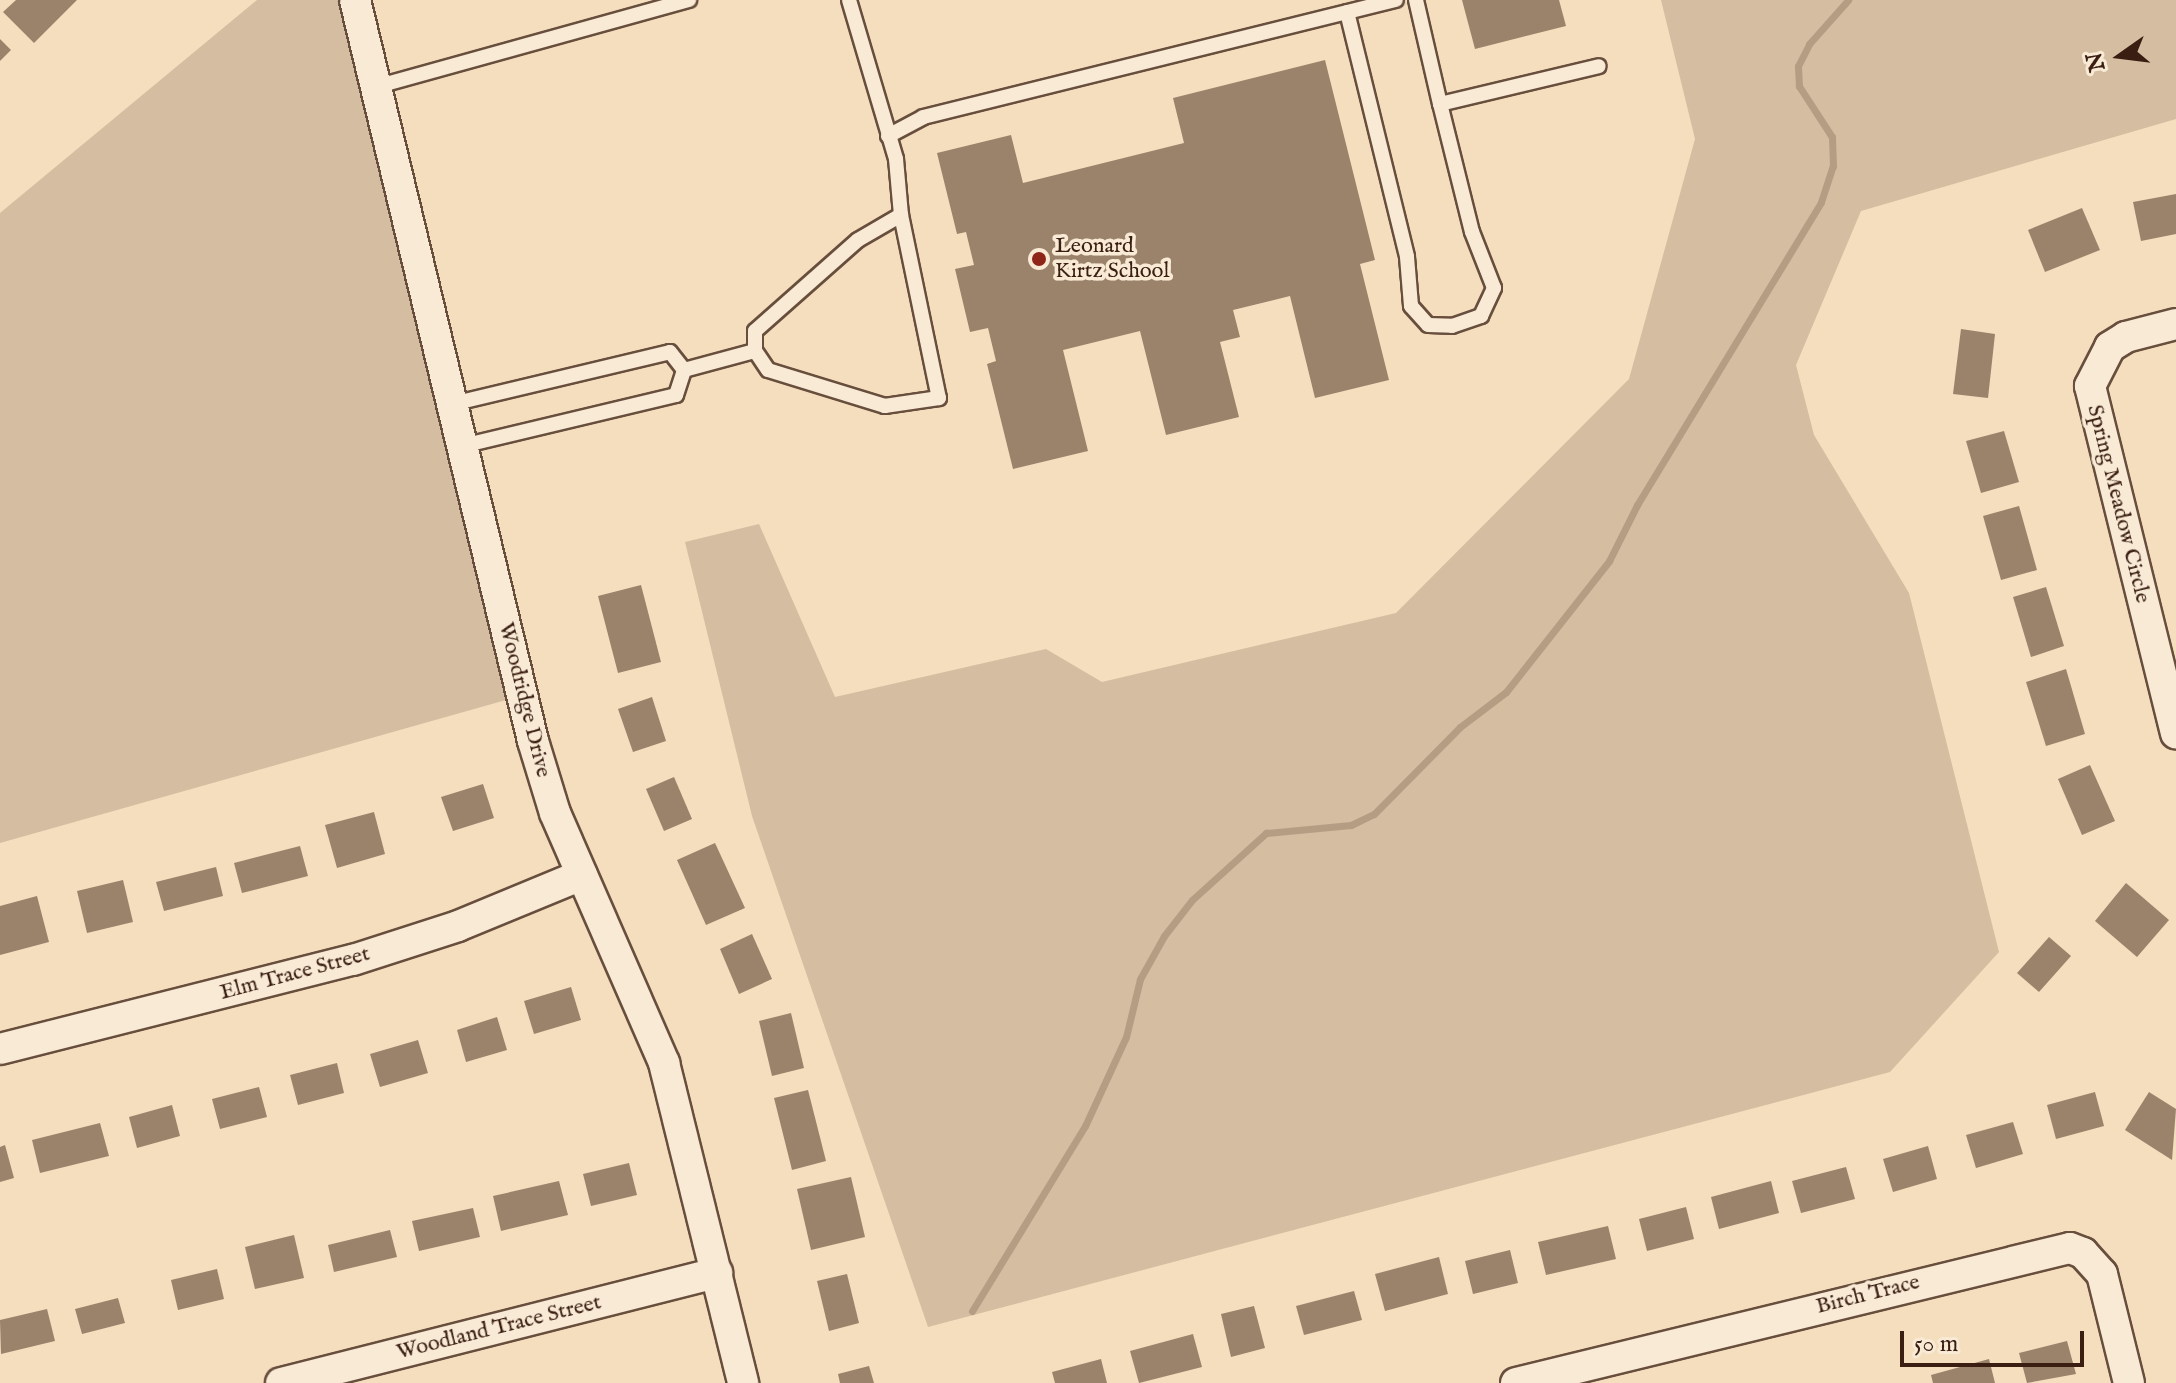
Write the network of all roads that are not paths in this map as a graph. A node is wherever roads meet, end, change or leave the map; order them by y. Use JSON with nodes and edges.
{"nodes":[{"id":1,"x":355,"y":0,"type":"edge"},
{"id":2,"x":689,"y":0,"type":"edge"},
{"id":3,"x":849,"y":0,"type":"edge"},
{"id":4,"x":1396,"y":0,"type":"edge"},
{"id":5,"x":1416,"y":0,"type":"edge"},
{"id":6,"x":1347,"y":12,"type":"junction"},
{"id":7,"x":1599,"y":66,"type":"dead end"},
{"id":8,"x":375,"y":87,"type":"junction"},
{"id":9,"x":1440,"y":104,"type":"junction"},
{"id":10,"x":888,"y":136,"type":"junction"},
{"id":11,"x":901,"y":215,"type":"junction"},
{"id":12,"x":2176,"y":324,"type":"edge"},
{"id":13,"x":755,"y":351,"type":"junction"},
{"id":14,"x":684,"y":370,"type":"junction"},
{"id":15,"x":452,"y":404,"type":"junction"},
{"id":16,"x":462,"y":446,"type":"junction"},
{"id":17,"x":2176,"y":734,"type":"edge"},
{"id":18,"x":582,"y":875,"type":"junction"},
{"id":19,"x":0,"y":1049,"type":"edge"},
{"id":20,"x":717,"y":1273,"type":"junction"},
{"id":21,"x":281,"y":1383,"type":"edge"},
{"id":22,"x":743,"y":1383,"type":"edge"},
{"id":23,"x":1516,"y":1383,"type":"edge"},
{"id":24,"x":2129,"y":1383,"type":"edge"}],
"edges":[{"from":1,"to":8,"type":"street","name":"Woodridge Drive"},
{"from":2,"to":8,"type":"lane"},
{"from":3,"to":10,"type":"lane"},
{"from":4,"to":6,"type":"lane"},
{"from":5,"to":9,"type":"lane"},
{"from":6,"to":9,"type":"lane"},
{"from":6,"to":10,"type":"lane"},
{"from":7,"to":9,"type":"lane"},
{"from":8,"to":15,"type":"street","name":"Woodridge Drive"},
{"from":10,"to":11,"type":"lane"},
{"from":11,"to":13,"type":"lane"},
{"from":11,"to":13,"type":"lane"},
{"from":12,"to":17,"type":"street","name":"Spring Meadow Circle"},
{"from":13,"to":14,"type":"lane"},
{"from":14,"to":15,"type":"lane"},
{"from":14,"to":16,"type":"lane"},
{"from":15,"to":16,"type":"street","name":"Woodridge Drive"},
{"from":16,"to":18,"type":"street","name":"Woodridge Drive"},
{"from":18,"to":19,"type":"street","name":"Elm Trace Street"},
{"from":18,"to":20,"type":"street","name":"Woodridge Drive"},
{"from":20,"to":21,"type":"street","name":"Woodland Trace Street"},
{"from":20,"to":22,"type":"street","name":"Woodridge Drive"},
{"from":23,"to":24,"type":"street","name":"Birch Trace"}]}
